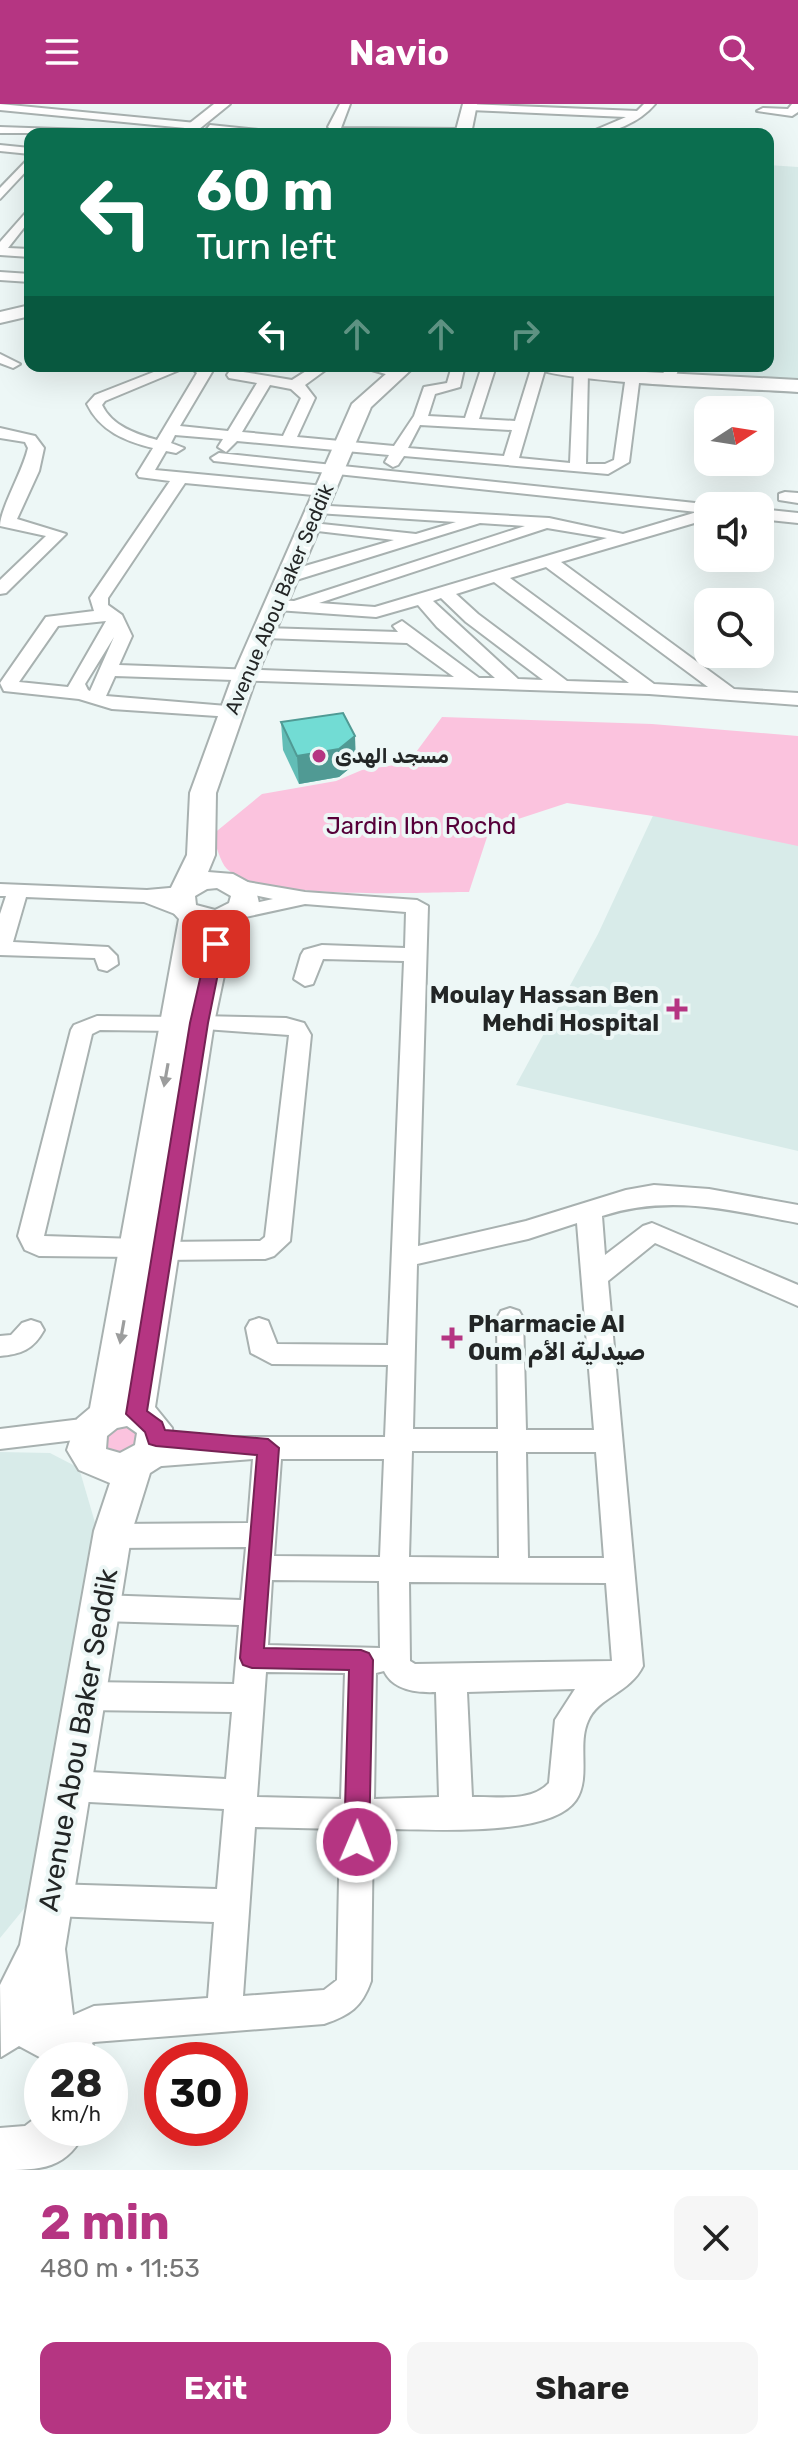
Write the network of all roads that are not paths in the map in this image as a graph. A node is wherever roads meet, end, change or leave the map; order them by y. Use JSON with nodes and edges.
{"nodes":[{"id":1,"x":65,"y":104,"type":"edge"},
{"id":2,"x":100,"y":104,"type":"edge"},
{"id":3,"x":137,"y":104,"type":"edge"},
{"id":4,"x":223,"y":104,"type":"edge"},
{"id":5,"x":237,"y":104,"type":"edge"},
{"id":6,"x":345,"y":104,"type":"edge"},
{"id":7,"x":650,"y":104,"type":"edge"},
{"id":8,"x":797,"y":104,"type":"edge"},
{"id":9,"x":470,"y":105,"type":"edge"},
{"id":10,"x":24,"y":106,"type":"edge"},
{"id":11,"x":0,"y":107,"type":"edge"},
{"id":12,"x":50,"y":111,"type":"junction"},
{"id":13,"x":763,"y":111,"type":"dead end"},
{"id":14,"x":166,"y":113,"type":"dead end"},
{"id":15,"x":640,"y":114,"type":"junction"},
{"id":16,"x":86,"y":115,"type":"junction"},
{"id":17,"x":105,"y":117,"type":"junction"},
{"id":18,"x":120,"y":118,"type":"junction"},
{"id":19,"x":155,"y":122,"type":"junction"},
{"id":20,"x":33,"y":126,"type":"junction"},
{"id":21,"x":202,"y":127,"type":"edge"},
{"id":22,"x":31,"y":128,"type":"edge"},
{"id":23,"x":43,"y":128,"type":"edge"},
{"id":24,"x":92,"y":128,"type":"edge"},
{"id":25,"x":335,"y":128,"type":"edge"},
{"id":26,"x":465,"y":128,"type":"edge"},
{"id":27,"x":606,"y":128,"type":"edge"},
{"id":28,"x":1,"y":129,"type":"edge"},
{"id":29,"x":24,"y":134,"type":"edge"},
{"id":30,"x":6,"y":149,"type":"edge"},
{"id":31,"x":24,"y":164,"type":"edge"},
{"id":32,"x":0,"y":196,"type":"edge"},
{"id":33,"x":15,"y":199,"type":"dead end"},
{"id":34,"x":24,"y":220,"type":"edge"},
{"id":35,"x":0,"y":250,"type":"edge"},
{"id":36,"x":24,"y":252,"type":"edge"},
{"id":37,"x":0,"y":276,"type":"edge"},
{"id":38,"x":24,"y":278,"type":"edge"},
{"id":39,"x":24,"y":315,"type":"edge"},
{"id":40,"x":0,"y":321,"type":"edge"},
{"id":41,"x":168,"y":372,"type":"edge"},
{"id":42,"x":199,"y":372,"type":"edge"},
{"id":43,"x":243,"y":372,"type":"edge"},
{"id":44,"x":315,"y":372,"type":"edge"},
{"id":45,"x":398,"y":372,"type":"edge"},
{"id":46,"x":456,"y":372,"type":"edge"},
{"id":47,"x":487,"y":372,"type":"edge"},
{"id":48,"x":538,"y":372,"type":"edge"},
{"id":49,"x":581,"y":372,"type":"joint"},
{"id":50,"x":671,"y":372,"type":"edge"},
{"id":51,"x":633,"y":375,"type":"junction"},
{"id":52,"x":266,"y":380,"type":"junction"},
{"id":53,"x":295,"y":385,"type":"junction"},
{"id":54,"x":798,"y":386,"type":"edge"},
{"id":55,"x":453,"y":387,"type":"junction"},
{"id":56,"x":480,"y":392,"type":"junction"},
{"id":57,"x":420,"y":419,"type":"junction"},
{"id":58,"x":471,"y":422,"type":"junction"},
{"id":59,"x":519,"y":426,"type":"junction"},
{"id":60,"x":170,"y":430,"type":"junction"},
{"id":61,"x":0,"y":433,"type":"edge"},
{"id":62,"x":233,"y":437,"type":"junction"},
{"id":63,"x":288,"y":441,"type":"junction"},
{"id":64,"x":344,"y":445,"type":"junction"},
{"id":65,"x":162,"y":446,"type":"junction"},
{"id":66,"x":398,"y":451,"type":"junction"},
{"id":67,"x":221,"y":455,"type":"junction"},
{"id":68,"x":510,"y":462,"type":"junction"},
{"id":69,"x":578,"y":468,"type":"junction"},
{"id":70,"x":387,"y":475,"type":"junction"},
{"id":71,"x":179,"y":480,"type":"junction"},
{"id":72,"x":205,"y":482,"type":"junction"},
{"id":73,"x":500,"y":487,"type":"junction"},
{"id":74,"x":321,"y":498,"type":"junction"},
{"id":75,"x":664,"y":503,"type":"junction"},
{"id":76,"x":694,"y":508,"type":"edge"},
{"id":77,"x":694,"y":515,"type":"edge"},
{"id":78,"x":774,"y":515,"type":"edge"},
{"id":79,"x":485,"y":518,"type":"junction"},
{"id":80,"x":798,"y":518,"type":"edge"},
{"id":81,"x":679,"y":519,"type":"junction"},
{"id":82,"x":4,"y":521,"type":"edge"},
{"id":83,"x":549,"y":523,"type":"junction"},
{"id":84,"x":640,"y":533,"type":"junction"},
{"id":85,"x":424,"y":539,"type":"junction"},
{"id":86,"x":550,"y":562,"type":"junction"},
{"id":87,"x":287,"y":577,"type":"junction"},
{"id":88,"x":498,"y":577,"type":"junction"},
{"id":89,"x":0,"y":589,"type":"edge"},
{"id":90,"x":447,"y":594,"type":"junction"},
{"id":91,"x":424,"y":601,"type":"junction"},
{"id":92,"x":281,"y":605,"type":"junction"},
{"id":93,"x":388,"y":609,"type":"junction"},
{"id":94,"x":114,"y":617,"type":"junction"},
{"id":95,"x":264,"y":633,"type":"junction"},
{"id":96,"x":411,"y":638,"type":"junction"},
{"id":97,"x":109,"y":670,"type":"junction"},
{"id":98,"x":245,"y":675,"type":"junction"},
{"id":99,"x":473,"y":682,"type":"junction"},
{"id":100,"x":513,"y":684,"type":"junction"},
{"id":101,"x":563,"y":686,"type":"junction"},
{"id":102,"x":649,"y":689,"type":"junction"},
{"id":103,"x":727,"y":693,"type":"junction"},
{"id":104,"x":87,"y":697,"type":"junction"},
{"id":105,"x":798,"y":699,"type":"edge"},
{"id":106,"x":232,"y":711,"type":"junction"},
{"id":107,"x":201,"y":855,"type":"junction"},
{"id":108,"x":9,"y":890,"type":"edge"},
{"id":109,"x":210,"y":901,"type":"junction"},
{"id":110,"x":0,"y":948,"type":"edge"},
{"id":111,"x":418,"y":955,"type":"junction"},
{"id":112,"x":107,"y":964,"type":"dead end"},
{"id":113,"x":305,"y":979,"type":"dead end"},
{"id":114,"x":187,"y":1024,"type":"junction"},
{"id":115,"x":589,"y":1213,"type":"junction"},
{"id":116,"x":798,"y":1214,"type":"edge"},
{"id":117,"x":149,"y":1249,"type":"junction"},
{"id":118,"x":404,"y":1258,"type":"junction"},
{"id":119,"x":595,"y":1277,"type":"junction"},
{"id":120,"x":798,"y":1296,"type":"edge"},
{"id":121,"x":510,"y":1318,"type":"dead end"},
{"id":122,"x":259,"y":1328,"type":"dead end"},
{"id":123,"x":31,"y":1330,"type":"dead end"},
{"id":124,"x":0,"y":1346,"type":"edge"},
{"id":125,"x":403,"y":1355,"type":"junction"},
{"id":126,"x":1,"y":1439,"type":"edge"},
{"id":127,"x":119,"y":1441,"type":"junction"},
{"id":128,"x":610,"y":1441,"type":"junction"},
{"id":129,"x":512,"y":1442,"type":"junction"},
{"id":130,"x":398,"y":1444,"type":"junction"},
{"id":131,"x":253,"y":1448,"type":"junction"},
{"id":132,"x":113,"y":1534,"type":"junction"},
{"id":133,"x":261,"y":1535,"type":"junction"},
{"id":134,"x":259,"y":1568,"type":"junction"},
{"id":135,"x":394,"y":1569,"type":"junction"},
{"id":136,"x":514,"y":1570,"type":"junction"},
{"id":137,"x":622,"y":1571,"type":"junction"},
{"id":138,"x":100,"y":1608,"type":"junction"},
{"id":139,"x":255,"y":1613,"type":"junction"},
{"id":140,"x":252,"y":1658,"type":"junction"},
{"id":141,"x":361,"y":1660,"type":"junction"},
{"id":142,"x":395,"y":1661,"type":"junction"},
{"id":143,"x":623,"y":1674,"type":"junction"},
{"id":144,"x":451,"y":1679,"type":"junction"},
{"id":145,"x":85,"y":1696,"type":"junction"},
{"id":146,"x":249,"y":1698,"type":"junction"},
{"id":147,"x":70,"y":1786,"type":"junction"},
{"id":148,"x":240,"y":1803,"type":"junction"},
{"id":149,"x":456,"y":1811,"type":"junction"},
{"id":150,"x":357,"y":1814,"type":"junction"},
{"id":151,"x":51,"y":1900,"type":"junction"},
{"id":152,"x":232,"y":1906,"type":"junction"},
{"id":153,"x":42,"y":1949,"type":"junction"},
{"id":154,"x":224,"y":2013,"type":"junction"},
{"id":155,"x":0,"y":2034,"type":"edge"},
{"id":156,"x":56,"y":2042,"type":"edge"},
{"id":157,"x":63,"y":2042,"type":"edge"},
{"id":158,"x":67,"y":2042,"type":"edge"},
{"id":159,"x":49,"y":2147,"type":"edge"},
{"id":160,"x":0,"y":2153,"type":"edge"}],
"edges":[{"from":1,"to":12,"type":"street"},
{"from":2,"to":16,"type":"street"},
{"from":3,"to":18,"type":"street"},
{"from":4,"to":21,"type":"main road"},
{"from":5,"to":21,"type":"main road"},
{"from":6,"to":25,"type":"street"},
{"from":7,"to":15,"type":"street"},
{"from":8,"to":13,"type":"street"},
{"from":9,"to":15,"type":"street"},
{"from":9,"to":26,"type":"main road"},
{"from":10,"to":11,"type":"street"},
{"from":10,"to":12,"type":"street"},
{"from":12,"to":16,"type":"street"},
{"from":12,"to":20,"type":"street"},
{"from":14,"to":19,"type":"street"},
{"from":15,"to":27,"type":"street"},
{"from":16,"to":17,"type":"street"},
{"from":17,"to":18,"type":"street"},
{"from":17,"to":24,"type":"street"},
{"from":18,"to":19,"type":"street"},
{"from":19,"to":21,"type":"street"},
{"from":20,"to":22,"type":"street"},
{"from":20,"to":23,"type":"street"},
{"from":20,"to":28,"type":"street"},
{"from":29,"to":30,"type":"street"},
{"from":31,"to":32,"type":"street"},
{"from":32,"to":33,"type":"street"},
{"from":34,"to":35,"type":"street"},
{"from":35,"to":36,"type":"street"},
{"from":37,"to":38,"type":"street"},
{"from":39,"to":40,"type":"main road"},
{"from":41,"to":65,"type":"street"},
{"from":42,"to":60,"type":"street"},
{"from":43,"to":52,"type":"street"},
{"from":44,"to":53,"type":"street"},
{"from":45,"to":64,"type":"main road","name":"Avenue Abou Baker Seddik"},
{"from":46,"to":55,"type":"street"},
{"from":47,"to":56,"type":"street"},
{"from":48,"to":59,"type":"street"},
{"from":49,"to":51,"type":"main road"},
{"from":49,"to":69,"type":"street"},
{"from":50,"to":51,"type":"main road"},
{"from":50,"to":54,"type":"main road"},
{"from":51,"to":69,"type":"street"},
{"from":52,"to":53,"type":"street"},
{"from":52,"to":62,"type":"street"},
{"from":53,"to":63,"type":"street"},
{"from":55,"to":56,"type":"street"},
{"from":55,"to":57,"type":"street"},
{"from":56,"to":58,"type":"street"},
{"from":57,"to":58,"type":"street"},
{"from":57,"to":66,"type":"street"},
{"from":58,"to":59,"type":"street"},
{"from":59,"to":68,"type":"street"},
{"from":60,"to":62,"type":"street"},
{"from":60,"to":65,"type":"street"},
{"from":61,"to":82,"type":"street"},
{"from":62,"to":63,"type":"street"},
{"from":62,"to":67,"type":"street"},
{"from":63,"to":64,"type":"street"},
{"from":64,"to":66,"type":"street"},
{"from":64,"to":74,"type":"main road","name":"Avenue Abou Baker Seddik"},
{"from":65,"to":67,"type":"street"},
{"from":65,"to":71,"type":"street"},
{"from":66,"to":68,"type":"street"},
{"from":66,"to":70,"type":"street"},
{"from":67,"to":72,"type":"street"},
{"from":67,"to":74,"type":"street"},
{"from":68,"to":69,"type":"street"},
{"from":70,"to":73,"type":"street"},
{"from":70,"to":74,"type":"street"},
{"from":71,"to":72,"type":"street"},
{"from":71,"to":94,"type":"street"},
{"from":72,"to":74,"type":"street"},
{"from":73,"to":75,"type":"street"},
{"from":73,"to":79,"type":"street"},
{"from":74,"to":79,"type":"street"},
{"from":74,"to":85,"type":"street"},
{"from":74,"to":87,"type":"main road","name":"Avenue Abou Baker Seddik"},
{"from":75,"to":76,"type":"street"},
{"from":75,"to":81,"type":"street"},
{"from":77,"to":81,"type":"street"},
{"from":78,"to":80,"type":"street"},
{"from":79,"to":83,"type":"street"},
{"from":79,"to":85,"type":"street"},
{"from":81,"to":84,"type":"street"},
{"from":82,"to":89,"type":"street"},
{"from":83,"to":84,"type":"street"},
{"from":83,"to":92,"type":"street"},
{"from":84,"to":86,"type":"street"},
{"from":85,"to":87,"type":"street"},
{"from":86,"to":88,"type":"street"},
{"from":86,"to":103,"type":"street"},
{"from":87,"to":92,"type":"main road","name":"Avenue Abou Baker Seddik"},
{"from":88,"to":90,"type":"street"},
{"from":88,"to":102,"type":"street"},
{"from":90,"to":91,"type":"street"},
{"from":90,"to":101,"type":"street"},
{"from":91,"to":93,"type":"street"},
{"from":91,"to":100,"type":"street"},
{"from":92,"to":93,"type":"street"},
{"from":92,"to":95,"type":"main road","name":"Avenue Abou Baker Seddik"},
{"from":93,"to":96,"type":"street"},
{"from":94,"to":97,"type":"street"},
{"from":94,"to":104,"type":"street"},
{"from":94,"to":104,"type":"street"},
{"from":95,"to":96,"type":"street"},
{"from":95,"to":98,"type":"main road","name":"Avenue Abou Baker Seddik"},
{"from":96,"to":99,"type":"street"},
{"from":97,"to":98,"type":"street"},
{"from":97,"to":104,"type":"street"},
{"from":98,"to":99,"type":"street"},
{"from":98,"to":106,"type":"main road","name":"Avenue Abou Baker Seddik"},
{"from":99,"to":100,"type":"street"},
{"from":100,"to":101,"type":"street"},
{"from":101,"to":102,"type":"street"},
{"from":102,"to":103,"type":"street"},
{"from":103,"to":105,"type":"street"},
{"from":104,"to":106,"type":"street"},
{"from":106,"to":107,"type":"main road","name":"Avenue Abou Baker Seddik"},
{"from":107,"to":109,"type":"main road","name":"Avenue Abou Baker Seddik"},
{"from":107,"to":109,"type":"main road"},
{"from":108,"to":109,"type":"street"},
{"from":108,"to":110,"type":"street"},
{"from":109,"to":111,"type":"street"},
{"from":109,"to":114,"type":"main road","name":"Avenue Abou Baker Seddik"},
{"from":110,"to":112,"type":"street"},
{"from":111,"to":113,"type":"street"},
{"from":111,"to":118,"type":"street"},
{"from":114,"to":117,"type":"main road","name":"Avenue Abou Baker Seddik"},
{"from":114,"to":117,"type":"street"},
{"from":114,"to":117,"type":"street"},
{"from":115,"to":116,"type":"street"},
{"from":115,"to":118,"type":"street"},
{"from":115,"to":119,"type":"street"},
{"from":117,"to":127,"type":"main road","name":"Avenue Abou Baker Seddik"},
{"from":118,"to":125,"type":"street"},
{"from":119,"to":120,"type":"street"},
{"from":119,"to":128,"type":"street"},
{"from":121,"to":129,"type":"street"},
{"from":122,"to":125,"type":"street"},
{"from":123,"to":124,"type":"street"},
{"from":125,"to":130,"type":"street"},
{"from":126,"to":127,"type":"street"},
{"from":127,"to":131,"type":"street"},
{"from":127,"to":132,"type":"main road","name":"Avenue Abou Baker Seddik"},
{"from":128,"to":129,"type":"street"},
{"from":128,"to":137,"type":"street"},
{"from":129,"to":130,"type":"street"},
{"from":129,"to":136,"type":"street"},
{"from":130,"to":131,"type":"street"},
{"from":130,"to":135,"type":"street"},
{"from":131,"to":133,"type":"street"},
{"from":132,"to":133,"type":"street"},
{"from":132,"to":138,"type":"main road","name":"Avenue Abou Baker Seddik"},
{"from":133,"to":134,"type":"street"},
{"from":134,"to":135,"type":"street"},
{"from":134,"to":139,"type":"street"},
{"from":135,"to":136,"type":"street"},
{"from":135,"to":142,"type":"street"},
{"from":136,"to":137,"type":"street"},
{"from":137,"to":143,"type":"street"},
{"from":138,"to":139,"type":"street"},
{"from":138,"to":145,"type":"main road","name":"Avenue Abou Baker Seddik"},
{"from":139,"to":140,"type":"street"},
{"from":140,"to":141,"type":"street"},
{"from":140,"to":146,"type":"street"},
{"from":141,"to":142,"type":"street"},
{"from":141,"to":150,"type":"street"},
{"from":142,"to":144,"type":"street"},
{"from":143,"to":144,"type":"street"},
{"from":143,"to":149,"type":"street"},
{"from":144,"to":149,"type":"street"},
{"from":145,"to":146,"type":"street"},
{"from":145,"to":147,"type":"main road","name":"Avenue Abou Baker Seddik"},
{"from":146,"to":148,"type":"street"},
{"from":147,"to":148,"type":"street"},
{"from":147,"to":151,"type":"main road","name":"Avenue Abou Baker Seddik"},
{"from":148,"to":150,"type":"street"},
{"from":148,"to":152,"type":"street"},
{"from":149,"to":150,"type":"street"},
{"from":150,"to":154,"type":"street"},
{"from":151,"to":152,"type":"street"},
{"from":151,"to":153,"type":"main road","name":"Avenue Abou Baker Seddik"},
{"from":152,"to":154,"type":"street"},
{"from":153,"to":155,"type":"main road","name":"Avenue Abou Baker Seddik"},
{"from":153,"to":157,"type":"main road","name":"Avenue Abou Baker Seddik"},
{"from":154,"to":158,"type":"street"},
{"from":155,"to":156,"type":"main road"},
{"from":159,"to":160,"type":"main road"}]}
